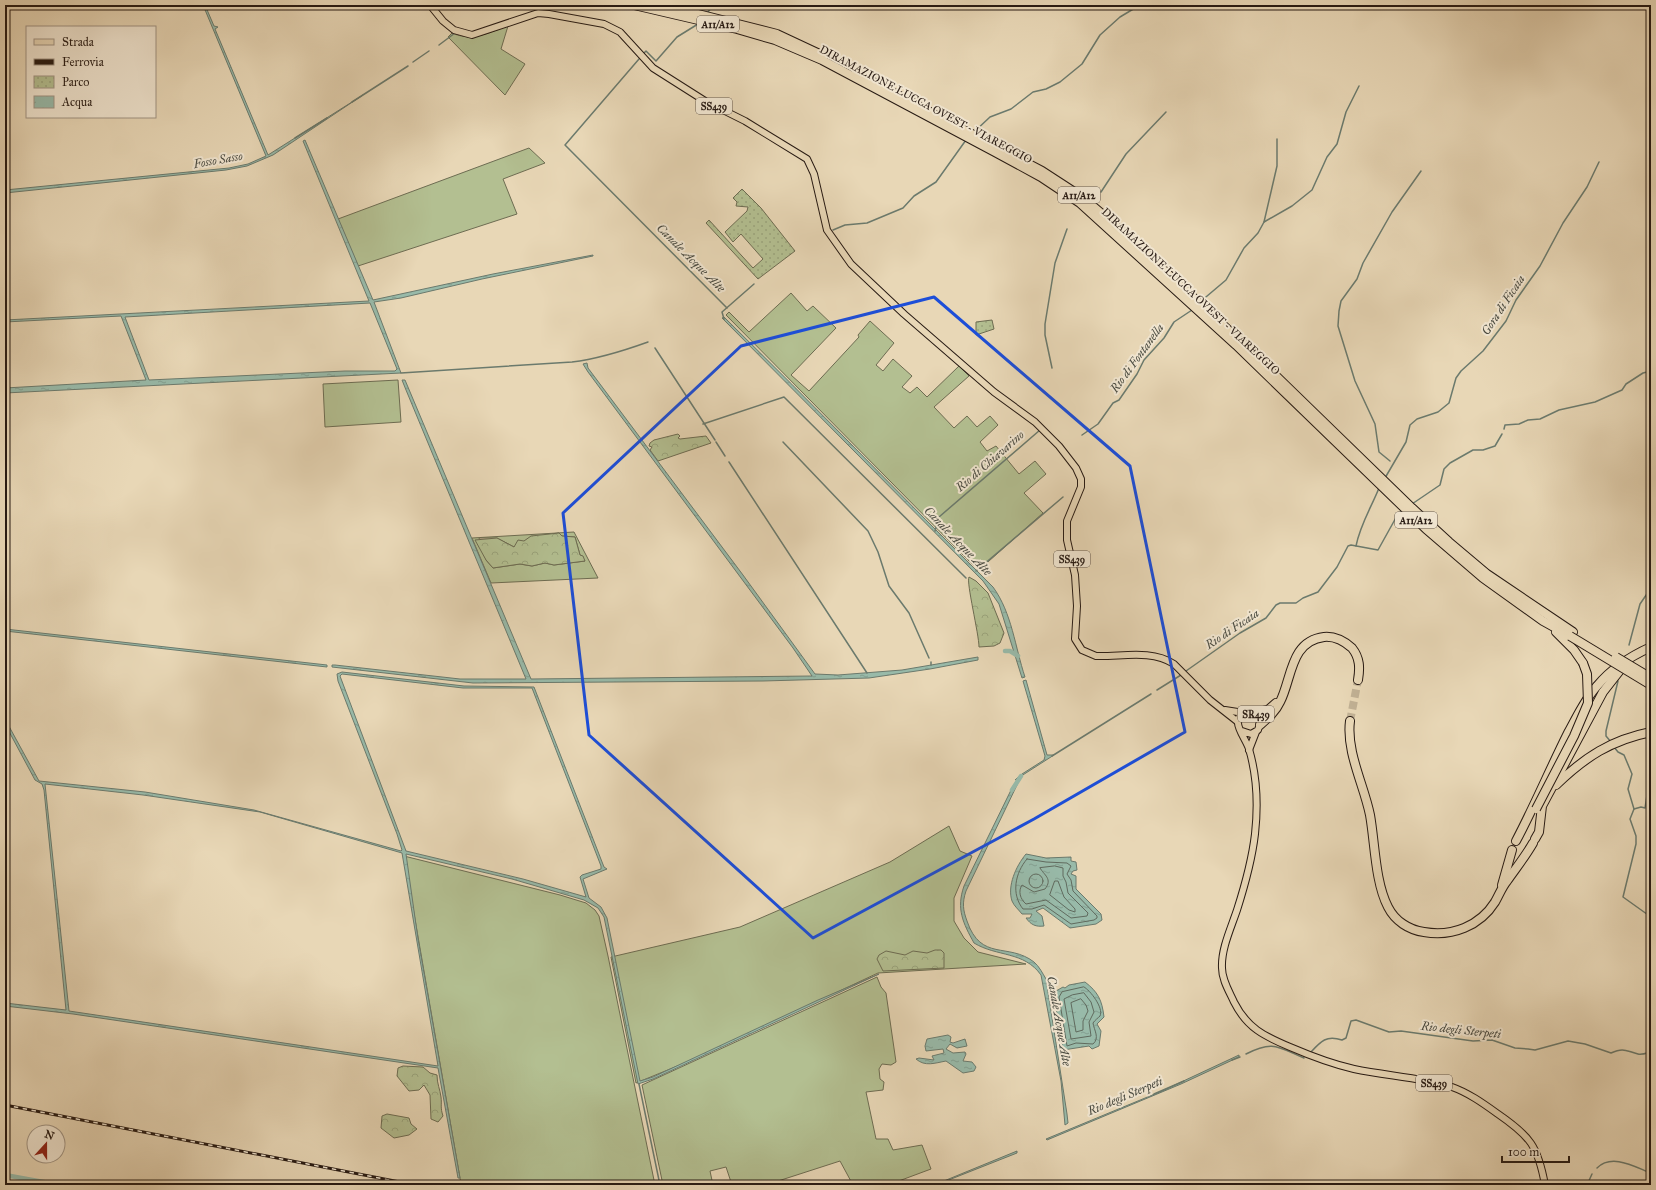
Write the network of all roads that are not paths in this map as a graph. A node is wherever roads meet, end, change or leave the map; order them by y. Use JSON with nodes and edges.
{"nodes":[{"id":1,"x":430,"y":5,"type":"edge"},
{"id":2,"x":634,"y":5,"type":"edge"},
{"id":3,"x":662,"y":5,"type":"edge"},
{"id":4,"x":800,"y":47,"type":"junction"},
{"id":5,"x":998,"y":150,"type":"junction"},
{"id":6,"x":1238,"y":343,"type":"junction"},
{"id":7,"x":1527,"y":605,"type":"junction"},
{"id":8,"x":1544,"y":621,"type":"junction"},
{"id":9,"x":1571,"y":634,"type":"junction"},
{"id":10,"x":1651,"y":647,"type":"edge"},
{"id":11,"x":1638,"y":654,"type":"junction"},
{"id":12,"x":1651,"y":678,"type":"edge"},
{"id":13,"x":1358,"y":680,"type":"tunnel mouth"},
{"id":14,"x":1651,"y":685,"type":"edge"},
{"id":15,"x":1283,"y":695,"type":"junction"},
{"id":16,"x":1225,"y":710,"type":"junction"},
{"id":17,"x":1244,"y":713,"type":"junction"},
{"id":18,"x":1254,"y":713,"type":"junction"},
{"id":19,"x":1350,"y":721,"type":"tunnel mouth"},
{"id":20,"x":1238,"y":722,"type":"junction"},
{"id":21,"x":1258,"y":728,"type":"junction"},
{"id":22,"x":1242,"y":731,"type":"junction"},
{"id":23,"x":1651,"y":732,"type":"edge"},
{"id":24,"x":1249,"y":750,"type":"junction"},
{"id":25,"x":1559,"y":779,"type":"junction"},
{"id":26,"x":1529,"y":817,"type":"junction"},
{"id":27,"x":1516,"y":841,"type":"dead end"},
{"id":28,"x":1512,"y":850,"type":"dead end"},
{"id":29,"x":1499,"y":893,"type":"junction"},
{"id":30,"x":1545,"y":1185,"type":"edge"}],
"edges":[{"from":1,"to":16,"type":"main road","number":"SS439"},
{"from":2,"to":4,"type":"highway","name":"DIRAMAZIONE LUCCA OVEST - VIAREGGIO","number":"A11/A12"},
{"from":3,"to":4,"type":"highway","name":"DIRAMAZIONE LUCCA OVEST - VIAREGGIO","number":"A11/A12"},
{"from":4,"to":5,"type":"highway","name":"DIRAMAZIONE LUCCA OVEST - VIAREGGIO","number":"A11/A12"},
{"from":4,"to":5,"type":"highway","name":"DIRAMAZIONE LUCCA OVEST - VIAREGGIO","number":"A11/A12"},
{"from":5,"to":6,"type":"highway","name":"DIRAMAZIONE LUCCA OVEST - VIAREGGIO","number":"A11/A12"},
{"from":5,"to":6,"type":"highway","name":"DIRAMAZIONE LUCCA OVEST - VIAREGGIO","number":"A11/A12"},
{"from":6,"to":7,"type":"highway","name":"DIRAMAZIONE LUCCA OVEST - VIAREGGIO","number":"A11/A12"},
{"from":7,"to":8,"type":"highway","name":"DIRAMAZIONE LUCCA OVEST - VIAREGGIO","number":"A11/A12"},
{"from":7,"to":9,"type":"highway","name":"DIRAMAZIONE LUCCA OVEST - VIAREGGIO","number":"A11/A12"},
{"from":8,"to":9,"type":"highway","name":"DIRAMAZIONE LUCCA OVEST - VIAREGGIO","number":"A11/A12"},
{"from":8,"to":26,"type":"highway","bridge":true},
{"from":9,"to":12,"type":"highway","name":"DIRAMAZIONE LUCCA OVEST - VIAREGGIO","number":"A11/A12","bridge":true},
{"from":9,"to":14,"type":"highway","name":"DIRAMAZIONE LUCCA OVEST - VIAREGGIO","number":"A11/A12","bridge":true},
{"from":10,"to":11,"type":"highway"},
{"from":11,"to":25,"type":"highway"},
{"from":11,"to":26,"type":"highway"},
{"from":13,"to":15,"type":"highway"},
{"from":15,"to":18,"type":"highway"},
{"from":15,"to":21,"type":"highway"},
{"from":16,"to":17,"type":"main road","number":"SR439"},
{"from":16,"to":20,"type":"main road","number":"SS439"},
{"from":17,"to":18,"type":"main road","number":"SR439"},
{"from":17,"to":20,"type":"main road","number":"SR439"},
{"from":18,"to":21,"type":"main road","number":"SR439"},
{"from":19,"to":29,"type":"highway"},
{"from":20,"to":22,"type":"main road","number":"SR439"},
{"from":21,"to":22,"type":"main road","number":"SR439"},
{"from":21,"to":24,"type":"main road","number":"SR439"},
{"from":22,"to":24,"type":"main road","number":"SS439"},
{"from":23,"to":25,"type":"highway"},
{"from":24,"to":30,"type":"main road","number":"SS439"},
{"from":25,"to":29,"type":"highway"},
{"from":26,"to":27,"type":"highway"},
{"from":28,"to":29,"type":"highway"}]}
